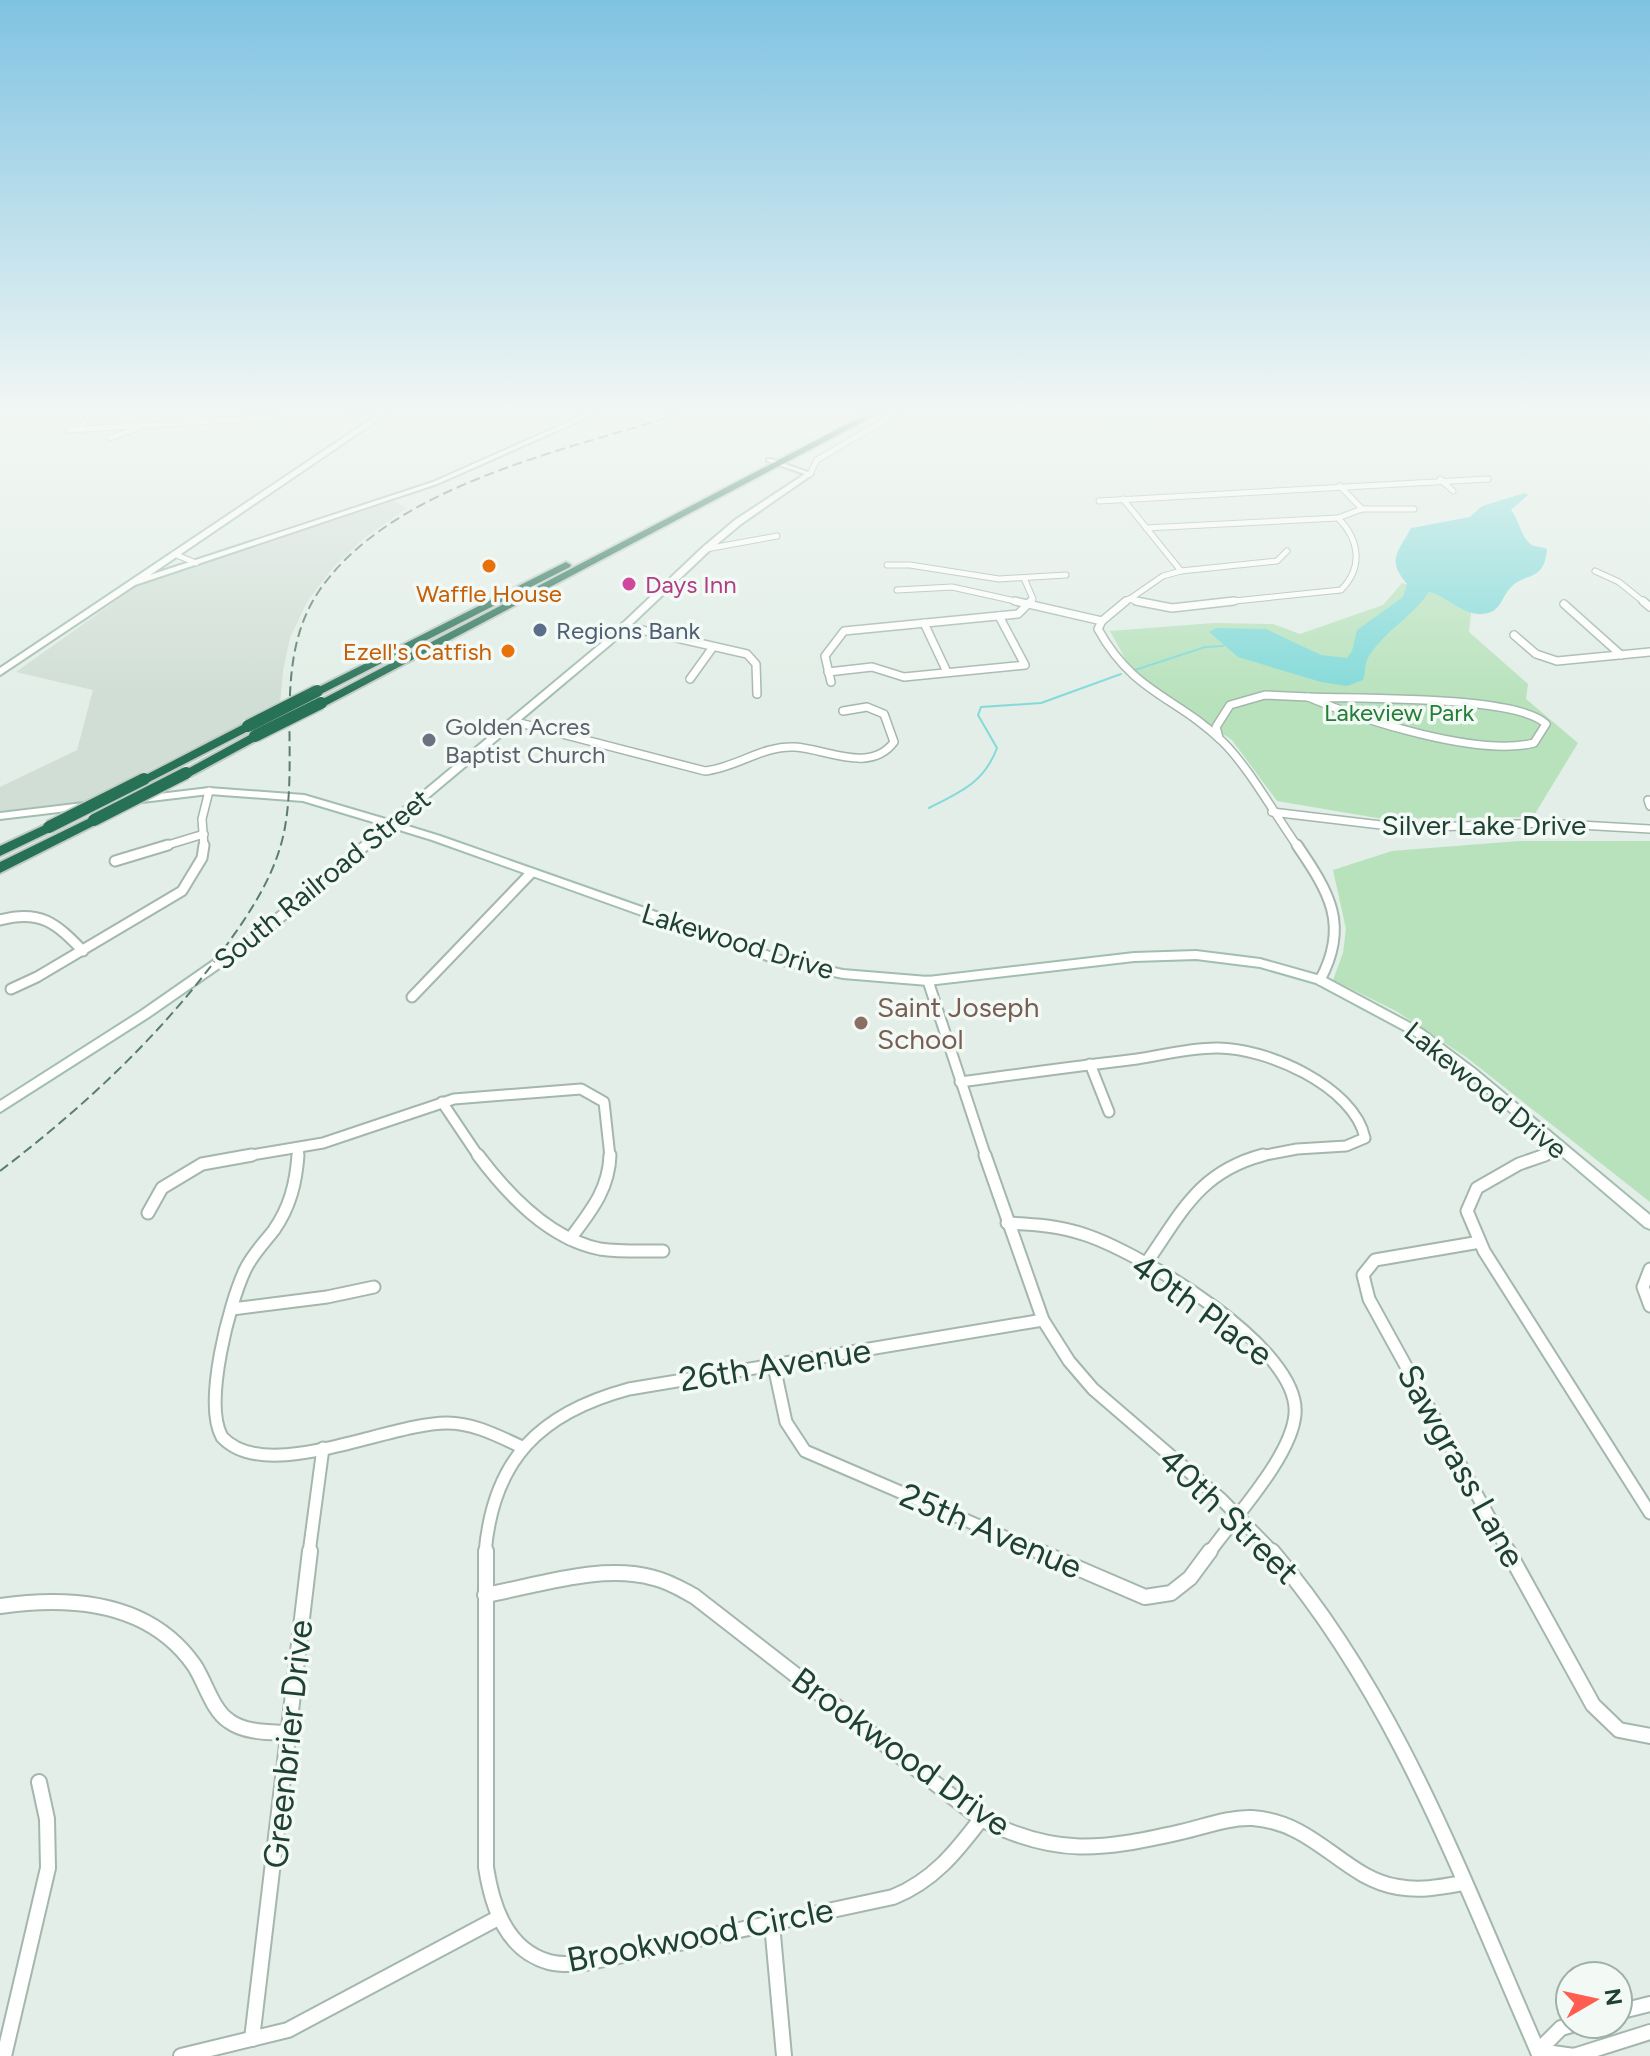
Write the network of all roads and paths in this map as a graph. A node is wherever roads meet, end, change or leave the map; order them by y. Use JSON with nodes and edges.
{"nodes":[{"id":1,"x":244,"y":507,"type":"edge"},
{"id":2,"x":363,"y":507,"type":"edge"},
{"id":3,"x":680,"y":507,"type":"edge"},
{"id":4,"x":697,"y":507,"type":"edge"},
{"id":5,"x":761,"y":507,"type":"edge"},
{"id":6,"x":1129,"y":507,"type":"edge"},
{"id":7,"x":1362,"y":509,"type":"joint"},
{"id":8,"x":1414,"y":509,"type":"dead end"},
{"id":9,"x":1338,"y":518,"type":"junction"},
{"id":10,"x":1146,"y":528,"type":"junction"},
{"id":11,"x":777,"y":536,"type":"dead end"},
{"id":12,"x":706,"y":549,"type":"junction"},
{"id":13,"x":1287,"y":551,"type":"dead end"},
{"id":14,"x":174,"y":554,"type":"junction"},
{"id":15,"x":1231,"y":555,"type":"dead end"},
{"id":16,"x":196,"y":563,"type":"junction"},
{"id":17,"x":887,"y":565,"type":"dead end"},
{"id":18,"x":1237,"y":565,"type":"junction"},
{"id":19,"x":1181,"y":571,"type":"junction"},
{"id":20,"x":1595,"y":571,"type":"dead end"},
{"id":21,"x":1066,"y":575,"type":"dead end"},
{"id":22,"x":1024,"y":578,"type":"junction"},
{"id":23,"x":133,"y":583,"type":"junction"},
{"id":24,"x":897,"y":590,"type":"dead end"},
{"id":25,"x":1129,"y":599,"type":"junction"},
{"id":26,"x":1564,"y":604,"type":"dead end"},
{"id":27,"x":1030,"y":606,"type":"junction"},
{"id":28,"x":1650,"y":607,"type":"edge"},
{"id":29,"x":999,"y":616,"type":"junction"},
{"id":30,"x":1102,"y":621,"type":"junction"},
{"id":31,"x":924,"y":623,"type":"junction"},
{"id":32,"x":624,"y":626,"type":"junction"},
{"id":33,"x":1514,"y":635,"type":"dead end"},
{"id":34,"x":713,"y":647,"type":"junction"},
{"id":35,"x":1650,"y":652,"type":"edge"},
{"id":36,"x":1621,"y":655,"type":"junction"},
{"id":37,"x":0,"y":672,"type":"edge"},
{"id":38,"x":828,"y":672,"type":"junction"},
{"id":39,"x":947,"y":672,"type":"junction"},
{"id":40,"x":690,"y":679,"type":"dead end"},
{"id":41,"x":831,"y":682,"type":"dead end"},
{"id":42,"x":757,"y":694,"type":"dead end"},
{"id":43,"x":319,"y":697,"type":"junction"},
{"id":44,"x":1308,"y":697,"type":"junction"},
{"id":45,"x":843,"y":711,"type":"dead end"},
{"id":46,"x":516,"y":722,"type":"junction"},
{"id":47,"x":252,"y":731,"type":"junction"},
{"id":48,"x":1219,"y":738,"type":"junction"},
{"id":49,"x":209,"y":791,"type":"junction"},
{"id":50,"x":1272,"y":812,"type":"junction"},
{"id":51,"x":0,"y":816,"type":"edge"},
{"id":52,"x":391,"y":823,"type":"junction"},
{"id":53,"x":1650,"y":829,"type":"edge"},
{"id":54,"x":204,"y":834,"type":"junction"},
{"id":55,"x":0,"y":852,"type":"edge"},
{"id":56,"x":115,"y":861,"type":"dead end"},
{"id":57,"x":0,"y":868,"type":"edge"},
{"id":58,"x":531,"y":873,"type":"junction"},
{"id":59,"x":0,"y":920,"type":"edge"},
{"id":60,"x":83,"y":951,"type":"junction"},
{"id":61,"x":1320,"y":980,"type":"junction"},
{"id":62,"x":928,"y":981,"type":"junction"},
{"id":63,"x":11,"y":989,"type":"dead end"},
{"id":64,"x":412,"y":997,"type":"dead end"},
{"id":65,"x":1090,"y":1064,"type":"junction"},
{"id":66,"x":960,"y":1082,"type":"junction"},
{"id":67,"x":442,"y":1102,"type":"junction"},
{"id":68,"x":0,"y":1107,"type":"edge"},
{"id":69,"x":1109,"y":1112,"type":"dead end"},
{"id":70,"x":299,"y":1148,"type":"junction"},
{"id":71,"x":1562,"y":1150,"type":"junction"},
{"id":72,"x":148,"y":1213,"type":"dead end"},
{"id":73,"x":1007,"y":1223,"type":"junction"},
{"id":74,"x":1650,"y":1223,"type":"edge"},
{"id":75,"x":570,"y":1239,"type":"junction"},
{"id":76,"x":1480,"y":1242,"type":"junction"},
{"id":77,"x":663,"y":1251,"type":"dead end"},
{"id":78,"x":1147,"y":1262,"type":"junction"},
{"id":79,"x":1650,"y":1269,"type":"edge"},
{"id":80,"x":374,"y":1287,"type":"dead end"},
{"id":81,"x":1650,"y":1306,"type":"edge"},
{"id":82,"x":232,"y":1309,"type":"junction"},
{"id":83,"x":1043,"y":1320,"type":"junction"},
{"id":84,"x":774,"y":1366,"type":"junction"},
{"id":85,"x":522,"y":1447,"type":"junction"},
{"id":86,"x":323,"y":1448,"type":"junction"},
{"id":87,"x":1650,"y":1513,"type":"edge"},
{"id":88,"x":1238,"y":1516,"type":"junction"},
{"id":89,"x":485,"y":1595,"type":"junction"},
{"id":90,"x":0,"y":1606,"type":"edge"},
{"id":91,"x":288,"y":1733,"type":"junction"},
{"id":92,"x":1650,"y":1736,"type":"edge"},
{"id":93,"x":39,"y":1782,"type":"dead end"},
{"id":94,"x":981,"y":1819,"type":"junction"},
{"id":95,"x":1464,"y":1883,"type":"junction"},
{"id":96,"x":498,"y":1918,"type":"junction"},
{"id":97,"x":772,"y":1924,"type":"junction"},
{"id":98,"x":1650,"y":2032,"type":"edge"},
{"id":99,"x":1554,"y":2036,"type":"edge"},
{"id":100,"x":252,"y":2039,"type":"junction"},
{"id":101,"x":1539,"y":2054,"type":"edge"},
{"id":102,"x":4,"y":2056,"type":"edge"},
{"id":103,"x":181,"y":2056,"type":"edge"},
{"id":104,"x":784,"y":2056,"type":"edge"}],
"edges":[{"from":1,"to":14,"type":"street"},
{"from":2,"to":16,"type":"street"},
{"from":3,"to":43,"type":"highway"},
{"from":4,"to":43,"type":"highway"},
{"from":5,"to":12,"type":"street","name":"South Railroad Street"},
{"from":6,"to":10,"type":"street"},
{"from":7,"to":8,"type":"street"},
{"from":7,"to":9,"type":"street"},
{"from":9,"to":10,"type":"street"},
{"from":9,"to":25,"type":"street"},
{"from":10,"to":19,"type":"street"},
{"from":11,"to":12,"type":"street"},
{"from":12,"to":32,"type":"street","name":"South Railroad Street"},
{"from":13,"to":18,"type":"street"},
{"from":14,"to":16,"type":"street"},
{"from":14,"to":23,"type":"street"},
{"from":15,"to":18,"type":"street"},
{"from":16,"to":23,"type":"street"},
{"from":17,"to":22,"type":"street"},
{"from":18,"to":19,"type":"street"},
{"from":19,"to":25,"type":"street"},
{"from":20,"to":28,"type":"street"},
{"from":21,"to":22,"type":"street"},
{"from":22,"to":27,"type":"street"},
{"from":23,"to":37,"type":"street"},
{"from":24,"to":27,"type":"street"},
{"from":25,"to":30,"type":"street"},
{"from":26,"to":36,"type":"street"},
{"from":27,"to":29,"type":"street"},
{"from":27,"to":30,"type":"street"},
{"from":29,"to":31,"type":"street"},
{"from":29,"to":39,"type":"street"},
{"from":30,"to":48,"type":"street"},
{"from":31,"to":38,"type":"street"},
{"from":31,"to":39,"type":"street"},
{"from":32,"to":34,"type":"street"},
{"from":32,"to":46,"type":"street","name":"South Railroad Street"},
{"from":33,"to":36,"type":"street"},
{"from":34,"to":40,"type":"street"},
{"from":34,"to":42,"type":"street"},
{"from":35,"to":36,"type":"street"},
{"from":38,"to":39,"type":"street"},
{"from":38,"to":41,"type":"street"},
{"from":43,"to":47,"type":"highway","bridge":true},
{"from":44,"to":44,"type":"street"},
{"from":44,"to":48,"type":"street"},
{"from":45,"to":46,"type":"street"},
{"from":46,"to":52,"type":"street","name":"South Railroad Street"},
{"from":47,"to":55,"type":"highway","bridge":true},
{"from":47,"to":57,"type":"highway","bridge":true},
{"from":48,"to":50,"type":"street"},
{"from":49,"to":51,"type":"street","name":"Lakewood Drive"},
{"from":49,"to":52,"type":"street","name":"Lakewood Drive"},
{"from":49,"to":54,"type":"street"},
{"from":50,"to":53,"type":"street","name":"Silver Lake Drive"},
{"from":50,"to":61,"type":"street"},
{"from":52,"to":58,"type":"street","name":"Lakewood Drive"},
{"from":52,"to":68,"type":"street","name":"South Railroad Street"},
{"from":54,"to":56,"type":"street"},
{"from":54,"to":60,"type":"street"},
{"from":58,"to":62,"type":"street","name":"Lakewood Drive"},
{"from":58,"to":64,"type":"street"},
{"from":59,"to":60,"type":"street"},
{"from":60,"to":63,"type":"street"},
{"from":61,"to":62,"type":"street","name":"Lakewood Drive"},
{"from":61,"to":71,"type":"street","name":"Lakewood Drive"},
{"from":62,"to":66,"type":"street","name":"40th Street"},
{"from":65,"to":66,"type":"street"},
{"from":65,"to":69,"type":"street"},
{"from":65,"to":78,"type":"street"},
{"from":66,"to":73,"type":"street","name":"40th Street"},
{"from":67,"to":70,"type":"street"},
{"from":67,"to":75,"type":"street"},
{"from":67,"to":75,"type":"street"},
{"from":70,"to":72,"type":"street"},
{"from":70,"to":82,"type":"street"},
{"from":71,"to":74,"type":"street","name":"Lakewood Drive"},
{"from":71,"to":76,"type":"street"},
{"from":73,"to":78,"type":"street","name":"40th Place"},
{"from":73,"to":83,"type":"street","name":"40th Street"},
{"from":75,"to":77,"type":"street"},
{"from":76,"to":87,"type":"street"},
{"from":76,"to":92,"type":"street","name":"Sawgrass Lane"},
{"from":78,"to":88,"type":"street","name":"40th Place"},
{"from":79,"to":81,"type":"street"},
{"from":80,"to":82,"type":"street"},
{"from":82,"to":86,"type":"street"},
{"from":83,"to":84,"type":"street","name":"26th Avenue"},
{"from":83,"to":88,"type":"street","name":"40th Street"},
{"from":84,"to":85,"type":"street","name":"26th Avenue"},
{"from":84,"to":88,"type":"street","name":"25th Avenue"},
{"from":85,"to":86,"type":"street"},
{"from":85,"to":89,"type":"street"},
{"from":86,"to":91,"type":"street","name":"Greenbrier Drive"},
{"from":88,"to":95,"type":"street","name":"40th Street"},
{"from":89,"to":94,"type":"street","name":"Brookwood Drive"},
{"from":89,"to":96,"type":"street"},
{"from":90,"to":91,"type":"street"},
{"from":91,"to":100,"type":"street","name":"Greenbrier Drive"},
{"from":93,"to":102,"type":"street"},
{"from":94,"to":95,"type":"street","name":"Brookwood Drive"},
{"from":94,"to":97,"type":"street","name":"Brookwood Circle"},
{"from":95,"to":101,"type":"street","name":"40th Street"},
{"from":96,"to":97,"type":"street","name":"Brookwood Circle"},
{"from":96,"to":100,"type":"street"},
{"from":97,"to":104,"type":"street"},
{"from":98,"to":101,"type":"street"},
{"from":99,"to":101,"type":"street"},
{"from":100,"to":103,"type":"street"}]}
